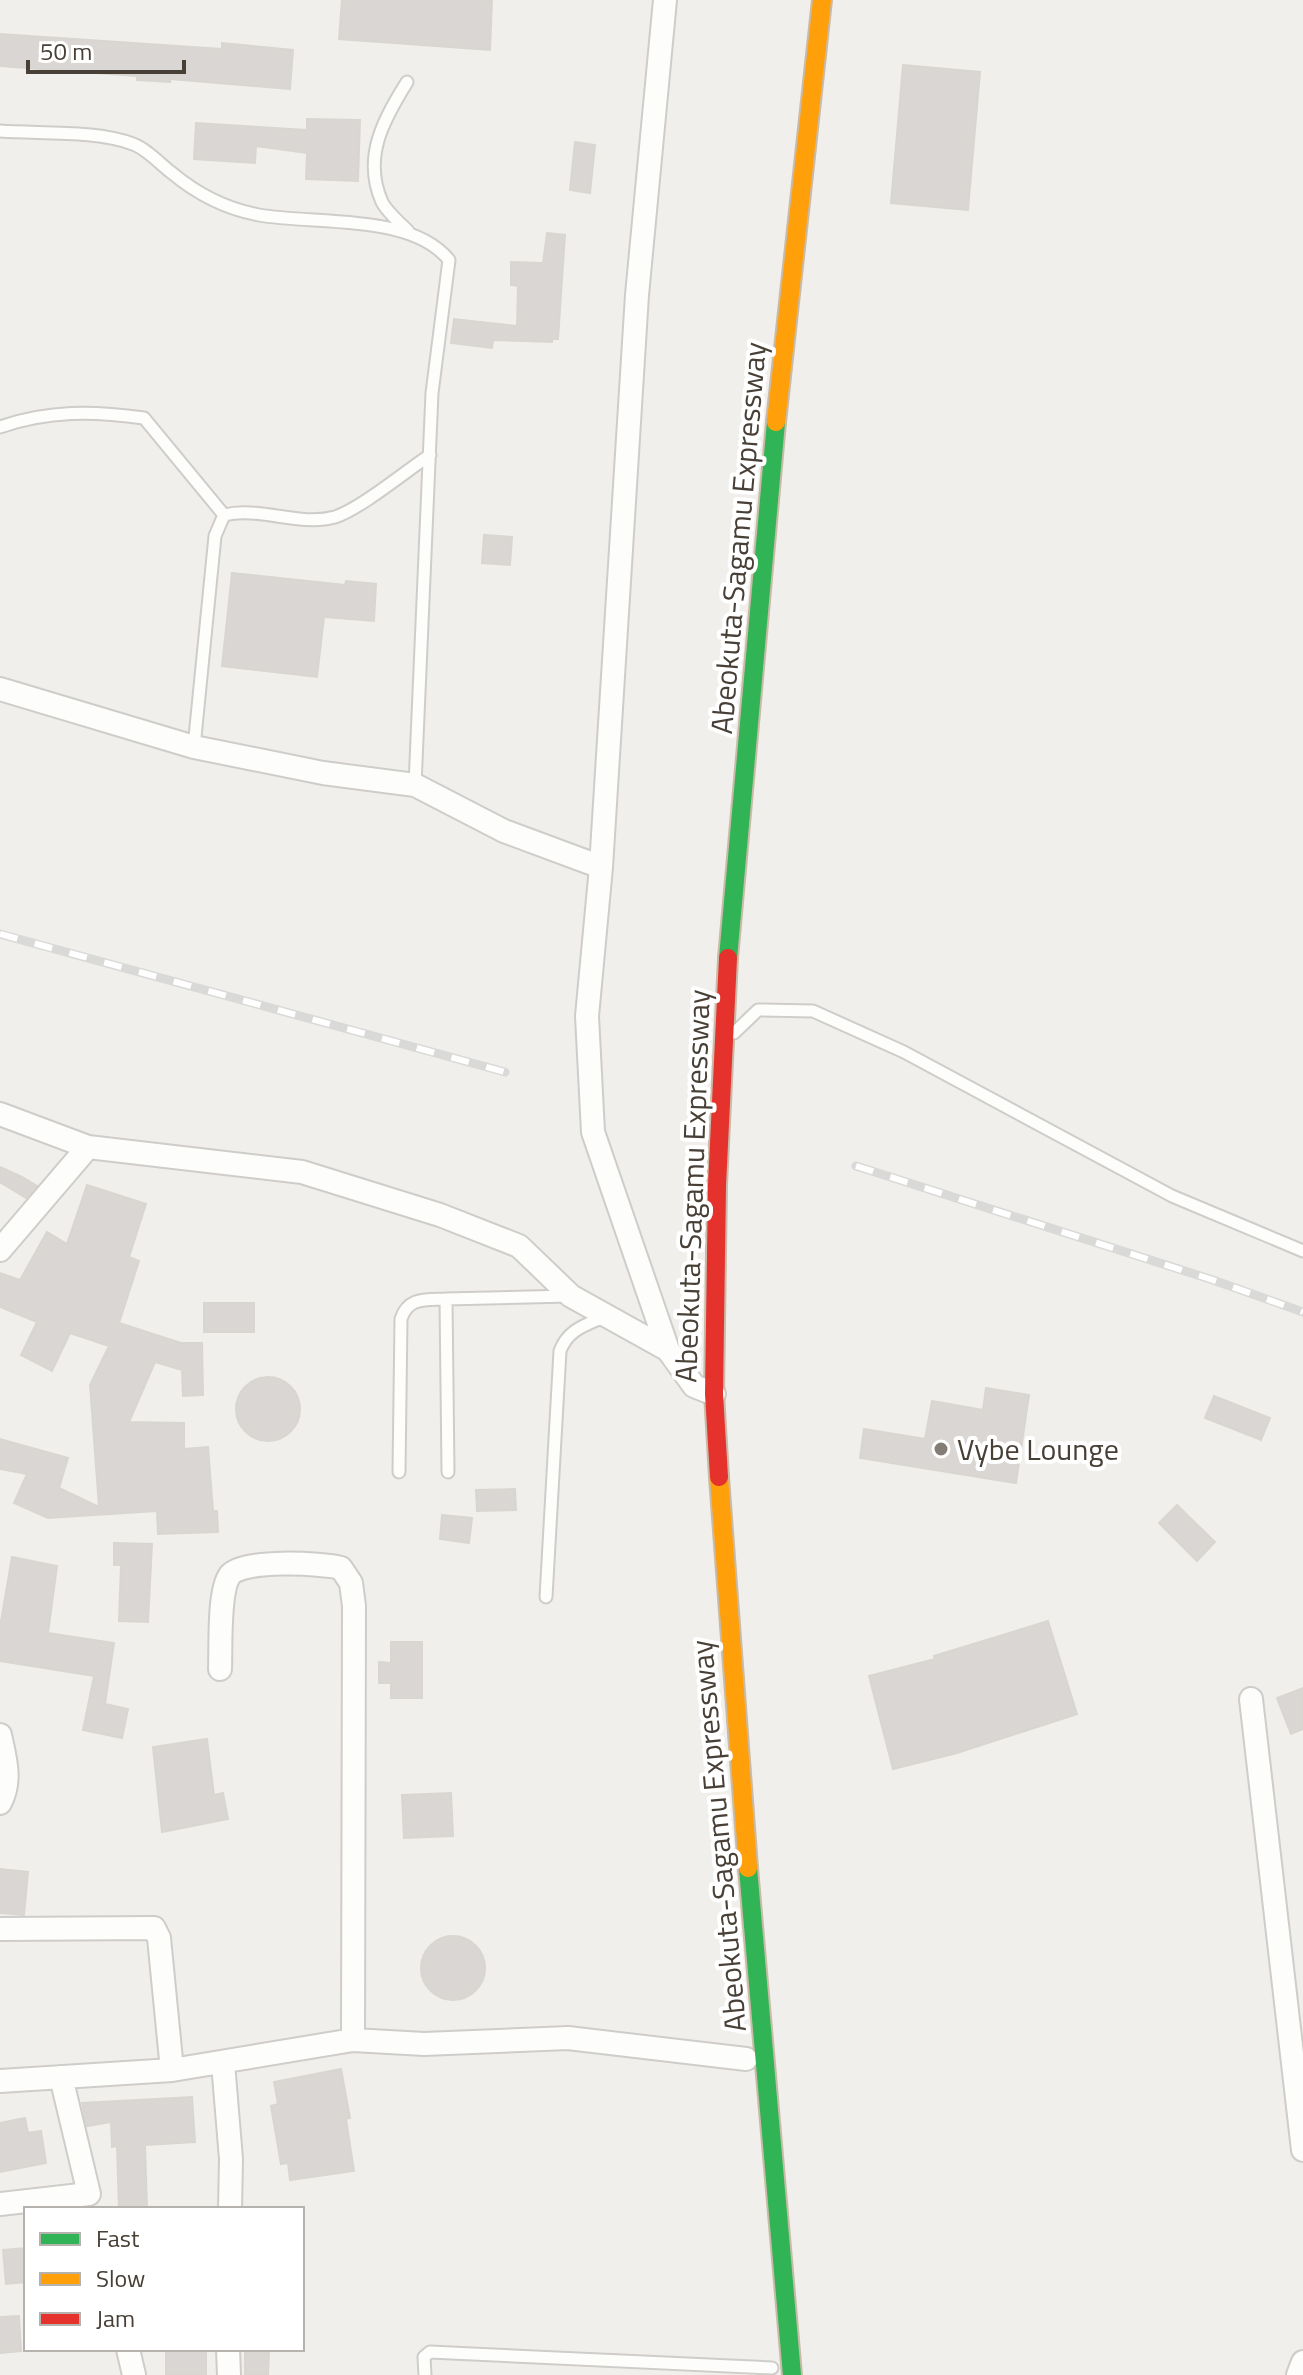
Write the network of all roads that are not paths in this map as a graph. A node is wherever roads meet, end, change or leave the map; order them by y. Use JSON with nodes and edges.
{"nodes":[{"id":1,"x":665,"y":0,"type":"edge"},
{"id":2,"x":822,"y":0,"type":"edge"},
{"id":3,"x":407,"y":82,"type":"dead end"},
{"id":4,"x":0,"y":131,"type":"edge"},
{"id":5,"x":408,"y":231,"type":"junction"},
{"id":6,"x":0,"y":427,"type":"edge"},
{"id":7,"x":430,"y":455,"type":"junction"},
{"id":8,"x":224,"y":515,"type":"junction"},
{"id":9,"x":0,"y":689,"type":"edge"},
{"id":10,"x":194,"y":747,"type":"junction"},
{"id":11,"x":415,"y":785,"type":"junction"},
{"id":12,"x":601,"y":867,"type":"junction"},
{"id":13,"x":721,"y":1083,"type":"junction"},
{"id":14,"x":0,"y":1114,"type":"edge"},
{"id":15,"x":88,"y":1147,"type":"junction"},
{"id":16,"x":0,"y":1250,"type":"edge"},
{"id":17,"x":1303,"y":1251,"type":"edge"},
{"id":18,"x":571,"y":1296,"type":"junction"},
{"id":19,"x":446,"y":1299,"type":"junction"},
{"id":20,"x":606,"y":1316,"type":"junction"},
{"id":21,"x":668,"y":1350,"type":"junction"},
{"id":22,"x":694,"y":1355,"type":"dead end"},
{"id":23,"x":701,"y":1394,"type":"junction"},
{"id":24,"x":399,"y":1472,"type":"dead end"},
{"id":25,"x":448,"y":1472,"type":"dead end"},
{"id":26,"x":546,"y":1597,"type":"dead end"},
{"id":27,"x":220,"y":1669,"type":"dead end"},
{"id":28,"x":1251,"y":1699,"type":"dead end"},
{"id":29,"x":0,"y":1735,"type":"edge"},
{"id":30,"x":0,"y":1803,"type":"edge"},
{"id":31,"x":0,"y":1929,"type":"edge"},
{"id":32,"x":740,"y":1997,"type":"dead end"},
{"id":33,"x":353,"y":2040,"type":"junction"},
{"id":34,"x":746,"y":2059,"type":"junction"},
{"id":35,"x":223,"y":2063,"type":"junction"},
{"id":36,"x":172,"y":2070,"type":"junction"},
{"id":37,"x":61,"y":2077,"type":"junction"},
{"id":38,"x":0,"y":2081,"type":"edge"},
{"id":39,"x":1303,"y":2150,"type":"edge"},
{"id":40,"x":91,"y":2202,"type":"edge"},
{"id":41,"x":0,"y":2204,"type":"edge"},
{"id":42,"x":230,"y":2207,"type":"edge"},
{"id":43,"x":128,"y":2351,"type":"edge"},
{"id":44,"x":228,"y":2351,"type":"edge"},
{"id":45,"x":1303,"y":2362,"type":"edge"},
{"id":46,"x":773,"y":2372,"type":"edge"},
{"id":47,"x":134,"y":2375,"type":"edge"},
{"id":48,"x":229,"y":2375,"type":"edge"},
{"id":49,"x":425,"y":2375,"type":"edge"},
{"id":50,"x":792,"y":2375,"type":"edge"},
{"id":51,"x":1298,"y":2375,"type":"edge"}],
"edges":[{"from":1,"to":12,"type":"street"},
{"from":2,"to":13,"type":"highway","name":"Abeokuta-Sagamu Expressway"},
{"from":3,"to":5,"type":"lane"},
{"from":4,"to":5,"type":"lane"},
{"from":5,"to":7,"type":"lane"},
{"from":6,"to":8,"type":"lane"},
{"from":7,"to":8,"type":"lane"},
{"from":7,"to":11,"type":"lane"},
{"from":8,"to":10,"type":"lane"},
{"from":9,"to":10,"type":"street"},
{"from":10,"to":11,"type":"street"},
{"from":11,"to":12,"type":"street"},
{"from":12,"to":21,"type":"street"},
{"from":13,"to":17,"type":"lane"},
{"from":13,"to":23,"type":"highway","name":"Abeokuta-Sagamu Expressway"},
{"from":14,"to":15,"type":"street"},
{"from":15,"to":16,"type":"street"},
{"from":15,"to":18,"type":"street"},
{"from":18,"to":19,"type":"lane"},
{"from":18,"to":20,"type":"street"},
{"from":19,"to":24,"type":"lane"},
{"from":19,"to":25,"type":"lane"},
{"from":20,"to":21,"type":"street"},
{"from":20,"to":26,"type":"lane"},
{"from":21,"to":23,"type":"street"},
{"from":22,"to":23,"type":"highway","name":"Abeokuta-Sagamu Expressway"},
{"from":23,"to":50,"type":"highway","name":"Abeokuta-Sagamu Expressway"},
{"from":27,"to":33,"type":"street"},
{"from":28,"to":39,"type":"street"},
{"from":29,"to":30,"type":"street"},
{"from":31,"to":36,"type":"street"},
{"from":32,"to":34,"type":"highway","name":"Abeokuta-Sagamu Expressway"},
{"from":33,"to":34,"type":"street"},
{"from":33,"to":35,"type":"street"},
{"from":34,"to":46,"type":"highway","name":"Abeokuta-Sagamu Expressway"},
{"from":35,"to":36,"type":"street"},
{"from":35,"to":42,"type":"street"},
{"from":36,"to":37,"type":"street"},
{"from":37,"to":38,"type":"street"},
{"from":37,"to":40,"type":"street"},
{"from":40,"to":41,"type":"street"},
{"from":43,"to":47,"type":"street"},
{"from":44,"to":48,"type":"street"},
{"from":45,"to":51,"type":"street"},
{"from":46,"to":49,"type":"lane"}]}
